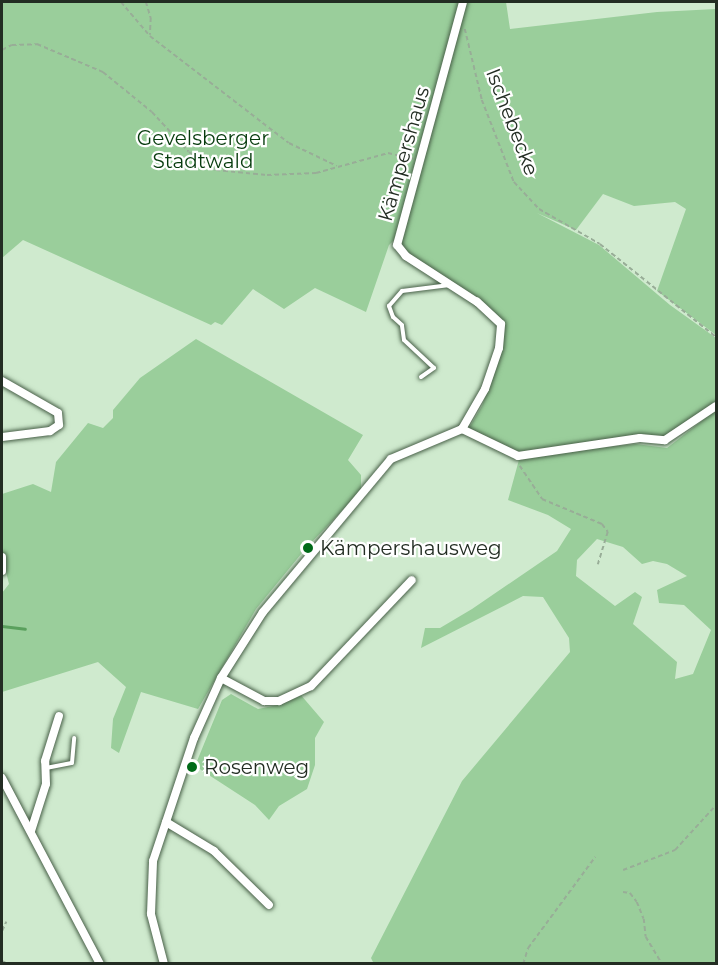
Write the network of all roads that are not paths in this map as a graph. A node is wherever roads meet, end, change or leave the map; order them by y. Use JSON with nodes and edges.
{"nodes":[{"id":1,"x":462,"y":4,"type":"edge"},
{"id":2,"x":451,"y":285,"type":"junction"},
{"id":3,"x":421,"y":377,"type":"dead end"},
{"id":4,"x":2,"y":381,"type":"edge"},
{"id":5,"x":717,"y":406,"type":"edge"},
{"id":6,"x":462,"y":429,"type":"junction"},
{"id":7,"x":2,"y":436,"type":"edge"},
{"id":8,"x":2,"y":557,"type":"edge"},
{"id":9,"x":2,"y":571,"type":"edge"},
{"id":10,"x":411,"y":580,"type":"dead end"},
{"id":11,"x":221,"y":678,"type":"junction"},
{"id":12,"x":59,"y":716,"type":"dead end"},
{"id":13,"x":74,"y":738,"type":"dead end"},
{"id":14,"x":45,"y":768,"type":"junction"},
{"id":15,"x":2,"y":778,"type":"edge"},
{"id":16,"x":166,"y":822,"type":"junction"},
{"id":17,"x":31,"y":831,"type":"junction"},
{"id":18,"x":268,"y":905,"type":"dead end"},
{"id":19,"x":100,"y":963,"type":"edge"},
{"id":20,"x":164,"y":963,"type":"edge"}],
"edges":[{"from":1,"to":2,"type":"street","name":"Kämpershaus"},
{"from":2,"to":3,"type":"lane"},
{"from":2,"to":6,"type":"street","name":"Kämpershaus"},
{"from":4,"to":7,"type":"street"},
{"from":5,"to":6,"type":"street"},
{"from":6,"to":11,"type":"street"},
{"from":8,"to":9,"type":"street"},
{"from":10,"to":11,"type":"street"},
{"from":11,"to":16,"type":"street"},
{"from":12,"to":14,"type":"street"},
{"from":13,"to":14,"type":"lane"},
{"from":14,"to":17,"type":"street"},
{"from":15,"to":17,"type":"street"},
{"from":16,"to":18,"type":"street"},
{"from":16,"to":20,"type":"street"},
{"from":17,"to":19,"type":"street"}]}
